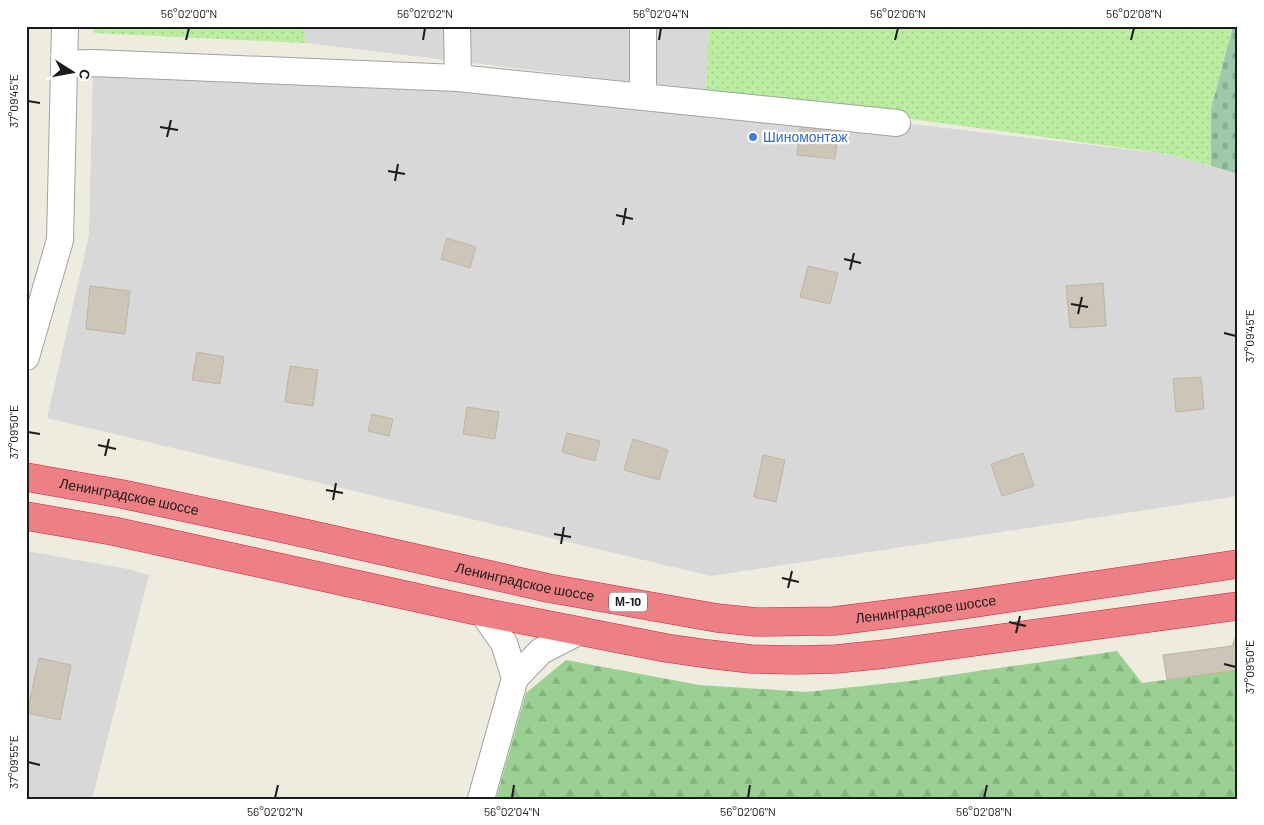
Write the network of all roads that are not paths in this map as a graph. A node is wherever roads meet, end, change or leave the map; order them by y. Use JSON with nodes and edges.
{"nodes":[{"id":1,"x":65,"y":26,"type":"edge"},
{"id":2,"x":457,"y":26,"type":"edge"},
{"id":3,"x":643,"y":26,"type":"edge"},
{"id":4,"x":64,"y":64,"type":"junction"},
{"id":5,"x":458,"y":78,"type":"junction"},
{"id":6,"x":643,"y":97,"type":"junction"},
{"id":7,"x":897,"y":122,"type":"dead end"},
{"id":8,"x":26,"y":357,"type":"edge"},
{"id":9,"x":26,"y":477,"type":"edge"},
{"id":10,"x":26,"y":516,"type":"edge"},
{"id":11,"x":1238,"y":564,"type":"edge"},
{"id":12,"x":1238,"y":606,"type":"edge"},
{"id":13,"x":482,"y":612,"type":"junction"},
{"id":14,"x":578,"y":632,"type":"junction"},
{"id":15,"x":515,"y":678,"type":"junction"},
{"id":16,"x":481,"y":799,"type":"edge"}],
"edges":[{"from":1,"to":4,"type":"street"},
{"from":2,"to":5,"type":"street"},
{"from":3,"to":6,"type":"street"},
{"from":4,"to":5,"type":"street"},
{"from":4,"to":8,"type":"street"},
{"from":5,"to":6,"type":"street"},
{"from":6,"to":7,"type":"street"},
{"from":9,"to":11,"type":"highway","name":"Ленинградское шоссе","number":"М-10"},
{"from":10,"to":13,"type":"highway"},
{"from":12,"to":14,"type":"highway"},
{"from":13,"to":14,"type":"highway"},
{"from":13,"to":15,"type":"street"},
{"from":14,"to":15,"type":"street"},
{"from":15,"to":16,"type":"street"}]}
